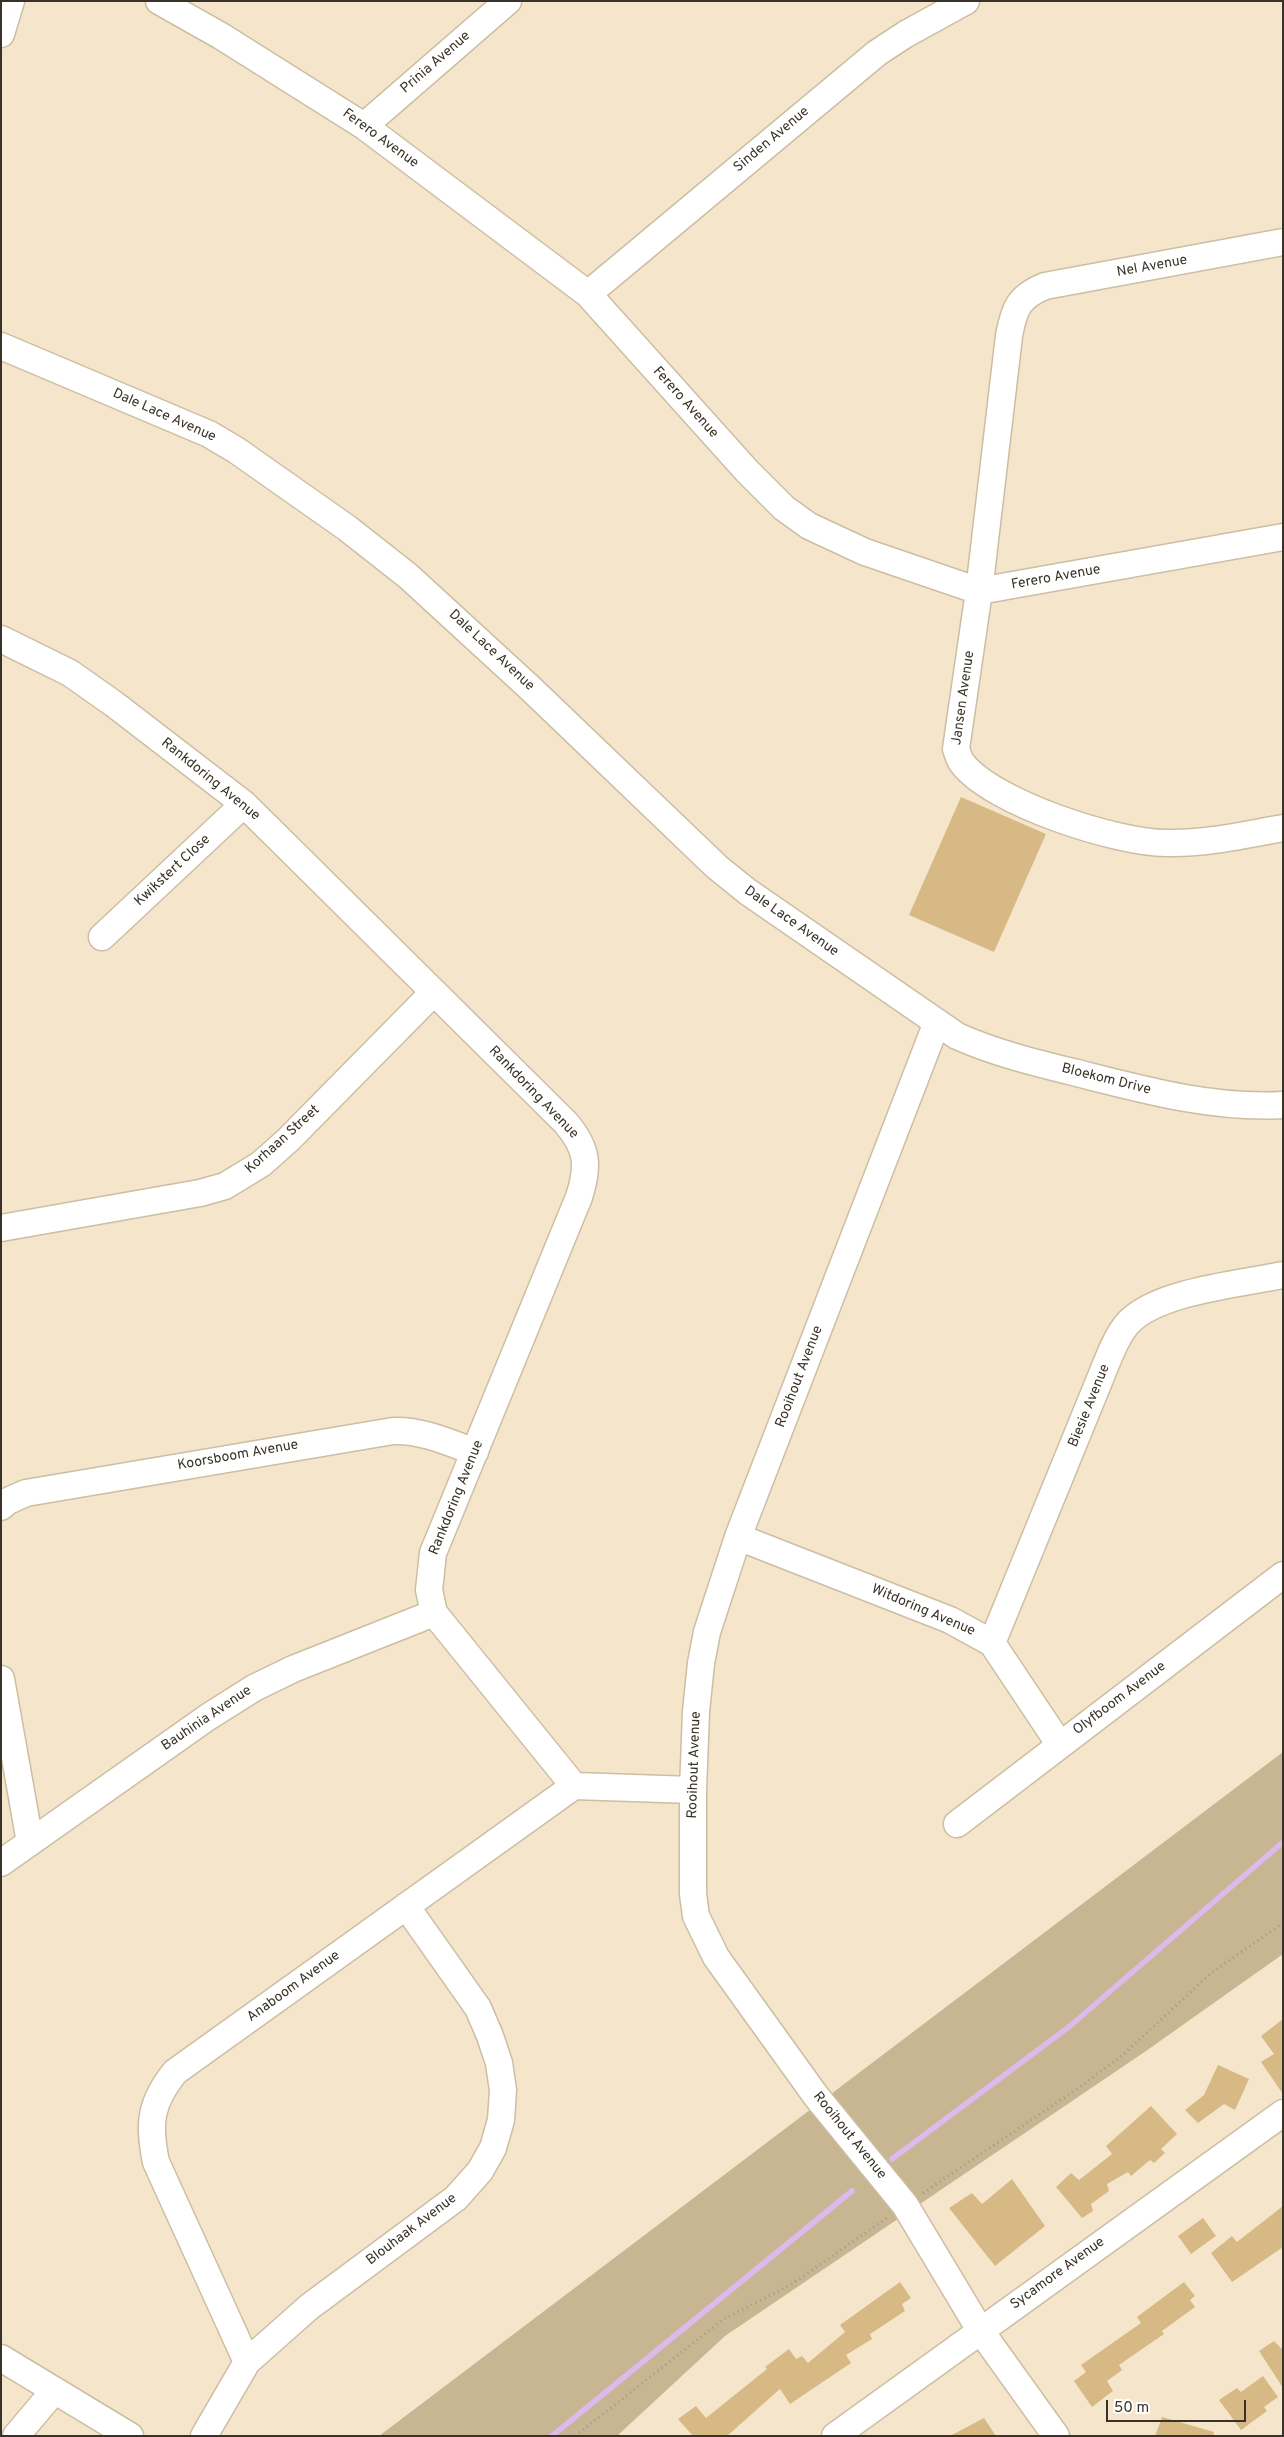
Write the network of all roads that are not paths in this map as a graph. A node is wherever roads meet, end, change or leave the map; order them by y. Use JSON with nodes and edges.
{"nodes":[{"id":1,"x":11,"y":1,"type":"edge"},
{"id":2,"x":159,"y":1,"type":"edge"},
{"id":3,"x":508,"y":1,"type":"edge"},
{"id":4,"x":966,"y":1,"type":"edge"},
{"id":5,"x":1,"y":34,"type":"edge"},
{"id":6,"x":364,"y":126,"type":"junction"},
{"id":7,"x":1283,"y":242,"type":"edge"},
{"id":8,"x":588,"y":294,"type":"junction"},
{"id":9,"x":1024,"y":297,"type":"joint"},
{"id":10,"x":1,"y":346,"type":"edge"},
{"id":11,"x":1283,"y":536,"type":"edge"},
{"id":12,"x":979,"y":592,"type":"junction"},
{"id":13,"x":1,"y":639,"type":"edge"},
{"id":14,"x":244,"y":804,"type":"junction"},
{"id":15,"x":1283,"y":828,"type":"edge"},
{"id":16,"x":102,"y":937,"type":"dead end"},
{"id":17,"x":434,"y":992,"type":"junction"},
{"id":18,"x":937,"y":1022,"type":"junction"},
{"id":19,"x":1283,"y":1105,"type":"edge"},
{"id":20,"x":1,"y":1228,"type":"edge"},
{"id":21,"x":1283,"y":1275,"type":"edge"},
{"id":22,"x":475,"y":1452,"type":"junction"},
{"id":23,"x":1,"y":1507,"type":"edge"},
{"id":24,"x":738,"y":1537,"type":"junction"},
{"id":25,"x":1283,"y":1575,"type":"edge"},
{"id":26,"x":434,"y":1613,"type":"junction"},
{"id":27,"x":992,"y":1642,"type":"junction"},
{"id":28,"x":1,"y":1679,"type":"edge"},
{"id":29,"x":1060,"y":1745,"type":"junction"},
{"id":30,"x":574,"y":1786,"type":"junction"},
{"id":31,"x":693,"y":1790,"type":"junction"},
{"id":32,"x":957,"y":1824,"type":"dead end"},
{"id":33,"x":30,"y":1842,"type":"junction"},
{"id":34,"x":1,"y":1863,"type":"edge"},
{"id":35,"x":406,"y":1906,"type":"junction"},
{"id":36,"x":1283,"y":2113,"type":"edge"},
{"id":37,"x":980,"y":2330,"type":"junction"},
{"id":38,"x":1,"y":2358,"type":"edge"},
{"id":39,"x":248,"y":2362,"type":"junction"},
{"id":40,"x":54,"y":2391,"type":"junction"},
{"id":41,"x":16,"y":2436,"type":"edge"},
{"id":42,"x":130,"y":2436,"type":"edge"},
{"id":43,"x":204,"y":2436,"type":"edge"},
{"id":44,"x":835,"y":2436,"type":"edge"},
{"id":45,"x":1056,"y":2436,"type":"edge"}],
"edges":[{"from":1,"to":5,"type":"street"},
{"from":2,"to":6,"type":"street","name":"Ferero Avenue"},
{"from":3,"to":6,"type":"street","name":"Prinia Avenue"},
{"from":4,"to":8,"type":"street","name":"Sinden Avenue"},
{"from":6,"to":8,"type":"street","name":"Ferero Avenue"},
{"from":7,"to":9,"type":"street","name":"Nel Avenue"},
{"from":8,"to":12,"type":"street","name":"Ferero Avenue"},
{"from":9,"to":12,"type":"street","name":"Jansen Avenue"},
{"from":10,"to":18,"type":"street","name":"Dale Lace Avenue"},
{"from":11,"to":12,"type":"street","name":"Ferero Avenue"},
{"from":12,"to":15,"type":"street","name":"Jansen Avenue"},
{"from":13,"to":14,"type":"street","name":"Rankdoring Avenue"},
{"from":14,"to":16,"type":"street","name":"Kwikstert Close"},
{"from":14,"to":17,"type":"street","name":"Rankdoring Avenue"},
{"from":17,"to":20,"type":"street","name":"Korhaan Street"},
{"from":17,"to":22,"type":"street","name":"Rankdoring Avenue"},
{"from":18,"to":19,"type":"street","name":"Bloekom Drive"},
{"from":18,"to":24,"type":"street","name":"Rooihout Avenue"},
{"from":21,"to":27,"type":"street","name":"Biesie Avenue"},
{"from":22,"to":23,"type":"street","name":"Koorsboom Avenue"},
{"from":22,"to":26,"type":"street","name":"Rankdoring Avenue"},
{"from":24,"to":27,"type":"street","name":"Witdoring Avenue"},
{"from":24,"to":31,"type":"street","name":"Rooihout Avenue"},
{"from":25,"to":29,"type":"street","name":"Olyfboom Avenue"},
{"from":26,"to":30,"type":"street","name":"Rankdoring Avenue"},
{"from":26,"to":33,"type":"street","name":"Bauhinia Avenue"},
{"from":27,"to":29,"type":"street","name":"Witdoring Avenue"},
{"from":28,"to":33,"type":"street"},
{"from":29,"to":32,"type":"street","name":"Olyfboom Avenue"},
{"from":30,"to":31,"type":"street"},
{"from":30,"to":35,"type":"street","name":"Anaboom Avenue"},
{"from":31,"to":37,"type":"street","name":"Rooihout Avenue"},
{"from":33,"to":34,"type":"street","name":"Bauhinia Avenue"},
{"from":35,"to":39,"type":"street","name":"Blouhaak Avenue"},
{"from":35,"to":39,"type":"street","name":"Anaboom Avenue"},
{"from":36,"to":37,"type":"street","name":"Sycamore Avenue"},
{"from":37,"to":44,"type":"street","name":"Sycamore Avenue"},
{"from":37,"to":45,"type":"street","name":"Rooihout Avenue"},
{"from":38,"to":40,"type":"street"},
{"from":39,"to":43,"type":"street","name":"Blouhaak Avenue"},
{"from":40,"to":41,"type":"street"},
{"from":40,"to":42,"type":"street"}]}
